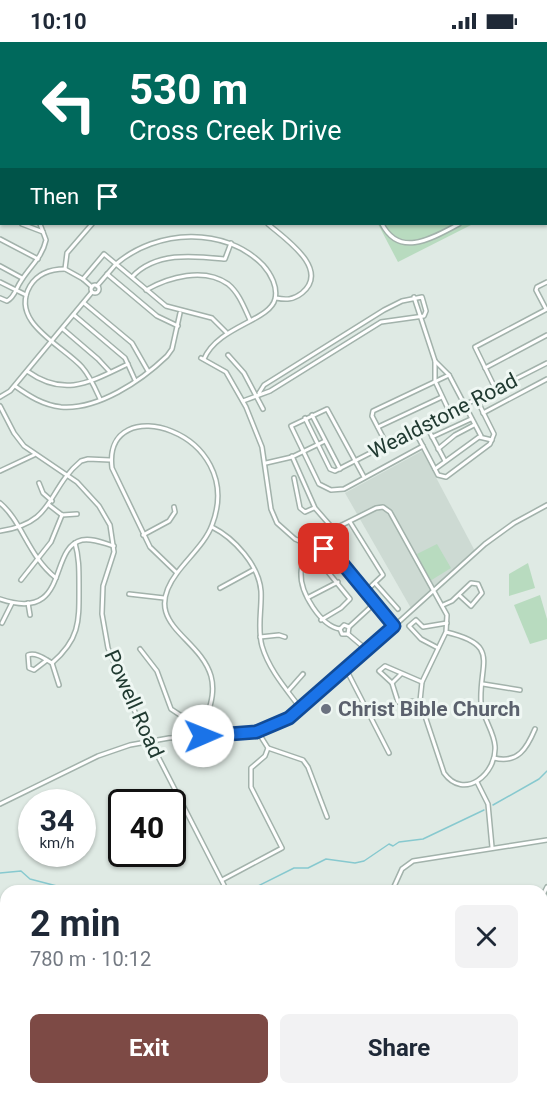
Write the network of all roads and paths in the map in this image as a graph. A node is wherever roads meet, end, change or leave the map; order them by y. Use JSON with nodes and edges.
{"nodes":[{"id":1,"x":25,"y":225,"type":"edge"},
{"id":2,"x":40,"y":225,"type":"edge"},
{"id":3,"x":84,"y":225,"type":"edge"},
{"id":4,"x":91,"y":225,"type":"edge"},
{"id":5,"x":269,"y":225,"type":"edge"},
{"id":6,"x":383,"y":225,"type":"edge"},
{"id":7,"x":457,"y":225,"type":"edge"},
{"id":8,"x":88,"y":228,"type":"junction"},
{"id":9,"x":43,"y":232,"type":"junction"},
{"id":10,"x":0,"y":239,"type":"edge"},
{"id":11,"x":231,"y":243,"type":"junction"},
{"id":12,"x":39,"y":259,"type":"junction"},
{"id":13,"x":116,"y":264,"type":"junction"},
{"id":14,"x":0,"y":266,"type":"edge"},
{"id":15,"x":65,"y":269,"type":"junction"},
{"id":16,"x":107,"y":274,"type":"junction"},
{"id":17,"x":23,"y":278,"type":"junction"},
{"id":18,"x":84,"y":278,"type":"junction"},
{"id":19,"x":132,"y":278,"type":"junction"},
{"id":20,"x":0,"y":282,"type":"edge"},
{"id":21,"x":547,"y":282,"type":"edge"},
{"id":22,"x":97,"y":286,"type":"junction"},
{"id":23,"x":16,"y":290,"type":"junction"},
{"id":24,"x":92,"y":290,"type":"junction"},
{"id":25,"x":146,"y":290,"type":"junction"},
{"id":26,"x":26,"y":295,"type":"junction"},
{"id":27,"x":414,"y":297,"type":"junction"},
{"id":28,"x":0,"y":298,"type":"edge"},
{"id":29,"x":276,"y":298,"type":"junction"},
{"id":30,"x":84,"y":303,"type":"junction"},
{"id":31,"x":547,"y":309,"type":"edge"},
{"id":32,"x":180,"y":312,"type":"junction"},
{"id":33,"x":74,"y":315,"type":"junction"},
{"id":34,"x":420,"y":317,"type":"junction"},
{"id":35,"x":250,"y":320,"type":"junction"},
{"id":36,"x":362,"y":324,"type":"junction"},
{"id":37,"x":177,"y":326,"type":"junction"},
{"id":38,"x":63,"y":329,"type":"junction"},
{"id":39,"x":367,"y":331,"type":"junction"},
{"id":40,"x":226,"y":333,"type":"junction"},
{"id":41,"x":547,"y":335,"type":"edge"},
{"id":42,"x":52,"y":341,"type":"junction"},
{"id":43,"x":331,"y":344,"type":"junction"},
{"id":44,"x":336,"y":350,"type":"junction"},
{"id":45,"x":228,"y":356,"type":"dead end"},
{"id":46,"x":435,"y":361,"type":"junction"},
{"id":47,"x":300,"y":363,"type":"junction"},
{"id":48,"x":128,"y":364,"type":"junction"},
{"id":49,"x":547,"y":365,"type":"edge"},
{"id":50,"x":485,"y":368,"type":"junction"},
{"id":51,"x":304,"y":369,"type":"junction"},
{"id":52,"x":27,"y":371,"type":"junction"},
{"id":53,"x":148,"y":371,"type":"junction"},
{"id":54,"x":110,"y":372,"type":"junction"},
{"id":55,"x":449,"y":375,"type":"junction"},
{"id":56,"x":547,"y":379,"type":"edge"},
{"id":57,"x":135,"y":380,"type":"junction"},
{"id":58,"x":92,"y":381,"type":"junction"},
{"id":59,"x":435,"y":381,"type":"junction"},
{"id":60,"x":269,"y":382,"type":"junction"},
{"id":61,"x":15,"y":386,"type":"junction"},
{"id":62,"x":273,"y":388,"type":"junction"},
{"id":63,"x":496,"y":390,"type":"junction"},
{"id":64,"x":257,"y":394,"type":"junction"},
{"id":65,"x":0,"y":397,"type":"edge"},
{"id":66,"x":442,"y":397,"type":"junction"},
{"id":67,"x":100,"y":399,"type":"junction"},
{"id":68,"x":477,"y":400,"type":"junction"},
{"id":69,"x":243,"y":401,"type":"junction"},
{"id":70,"x":0,"y":406,"type":"edge"},
{"id":71,"x":465,"y":406,"type":"junction"},
{"id":72,"x":263,"y":409,"type":"dead end"},
{"id":73,"x":450,"y":413,"type":"junction"},
{"id":74,"x":483,"y":413,"type":"junction"},
{"id":75,"x":312,"y":415,"type":"junction"},
{"id":76,"x":305,"y":418,"type":"junction"},
{"id":77,"x":472,"y":419,"type":"junction"},
{"id":78,"x":426,"y":425,"type":"junction"},
{"id":79,"x":475,"y":425,"type":"junction"},
{"id":80,"x":378,"y":427,"type":"junction"},
{"id":81,"x":415,"y":431,"type":"junction"},
{"id":82,"x":481,"y":436,"type":"junction"},
{"id":83,"x":432,"y":437,"type":"junction"},
{"id":84,"x":492,"y":440,"type":"junction"},
{"id":85,"x":324,"y":441,"type":"junction"},
{"id":86,"x":318,"y":444,"type":"junction"},
{"id":87,"x":387,"y":445,"type":"junction"},
{"id":88,"x":423,"y":446,"type":"junction"},
{"id":89,"x":438,"y":449,"type":"junction"},
{"id":90,"x":29,"y":451,"type":"junction"},
{"id":91,"x":302,"y":451,"type":"junction"},
{"id":92,"x":34,"y":455,"type":"junction"},
{"id":93,"x":292,"y":456,"type":"junction"},
{"id":94,"x":25,"y":459,"type":"junction"},
{"id":95,"x":111,"y":460,"type":"junction"},
{"id":96,"x":356,"y":461,"type":"junction"},
{"id":97,"x":445,"y":461,"type":"junction"},
{"id":98,"x":266,"y":463,"type":"junction"},
{"id":99,"x":340,"y":469,"type":"junction"},
{"id":100,"x":435,"y":469,"type":"junction"},
{"id":101,"x":0,"y":471,"type":"edge"},
{"id":102,"x":69,"y":475,"type":"junction"},
{"id":103,"x":364,"y":477,"type":"junction"},
{"id":104,"x":294,"y":478,"type":"dead end"},
{"id":105,"x":39,"y":483,"type":"dead end"},
{"id":106,"x":305,"y":485,"type":"junction"},
{"id":107,"x":295,"y":489,"type":"junction"},
{"id":108,"x":0,"y":503,"type":"edge"},
{"id":109,"x":50,"y":503,"type":"junction"},
{"id":110,"x":547,"y":505,"type":"edge"},
{"id":111,"x":174,"y":507,"type":"dead end"},
{"id":112,"x":314,"y":508,"type":"junction"},
{"id":113,"x":77,"y":514,"type":"dead end"},
{"id":114,"x":62,"y":515,"type":"junction"},
{"id":115,"x":350,"y":522,"type":"junction"},
{"id":116,"x":212,"y":527,"type":"junction"},
{"id":117,"x":18,"y":529,"type":"junction"},
{"id":118,"x":0,"y":531,"type":"edge"},
{"id":119,"x":335,"y":531,"type":"junction"},
{"id":120,"x":143,"y":535,"type":"junction"},
{"id":121,"x":75,"y":543,"type":"junction"},
{"id":122,"x":308,"y":545,"type":"junction"},
{"id":123,"x":114,"y":546,"type":"junction"},
{"id":124,"x":324,"y":549,"type":"junction"},
{"id":125,"x":304,"y":558,"type":"junction"},
{"id":126,"x":37,"y":560,"type":"junction"},
{"id":127,"x":253,"y":570,"type":"junction"},
{"id":128,"x":177,"y":573,"type":"junction"},
{"id":129,"x":57,"y":578,"type":"junction"},
{"id":130,"x":21,"y":580,"type":"dead end"},
{"id":131,"x":338,"y":582,"type":"junction"},
{"id":132,"x":375,"y":583,"type":"junction"},
{"id":133,"x":220,"y":588,"type":"dead end"},
{"id":134,"x":433,"y":591,"type":"junction"},
{"id":135,"x":364,"y":592,"type":"junction"},
{"id":136,"x":129,"y":594,"type":"dead end"},
{"id":137,"x":459,"y":595,"type":"junction"},
{"id":138,"x":309,"y":597,"type":"junction"},
{"id":139,"x":164,"y":598,"type":"junction"},
{"id":140,"x":0,"y":599,"type":"edge"},
{"id":141,"x":12,"y":603,"type":"junction"},
{"id":142,"x":28,"y":603,"type":"junction"},
{"id":143,"x":375,"y":604,"type":"junction"},
{"id":144,"x":443,"y":605,"type":"junction"},
{"id":145,"x":398,"y":609,"type":"dead end"},
{"id":146,"x":30,"y":615,"type":"dead end"},
{"id":147,"x":321,"y":620,"type":"junction"},
{"id":148,"x":2,"y":623,"type":"dead end"},
{"id":149,"x":447,"y":623,"type":"junction"},
{"id":150,"x":394,"y":626,"type":"junction"},
{"id":151,"x":349,"y":627,"type":"junction"},
{"id":152,"x":340,"y":629,"type":"junction"},
{"id":153,"x":446,"y":632,"type":"junction"},
{"id":154,"x":348,"y":634,"type":"junction"},
{"id":155,"x":260,"y":637,"type":"junction"},
{"id":156,"x":285,"y":637,"type":"dead end"},
{"id":157,"x":359,"y":646,"type":"junction"},
{"id":158,"x":438,"y":648,"type":"junction"},
{"id":159,"x":140,"y":649,"type":"dead end"},
{"id":160,"x":367,"y":650,"type":"junction"},
{"id":161,"x":362,"y":655,"type":"junction"},
{"id":162,"x":47,"y":660,"type":"junction"},
{"id":163,"x":52,"y":663,"type":"junction"},
{"id":164,"x":346,"y":669,"type":"junction"},
{"id":165,"x":303,"y":674,"type":"dead end"},
{"id":166,"x":401,"y":674,"type":"junction"},
{"id":167,"x":422,"y":682,"type":"junction"},
{"id":168,"x":393,"y":683,"type":"junction"},
{"id":169,"x":483,"y":684,"type":"junction"},
{"id":170,"x":59,"y":685,"type":"dead end"},
{"id":171,"x":520,"y":690,"type":"dead end"},
{"id":172,"x":288,"y":691,"type":"junction"},
{"id":173,"x":420,"y":701,"type":"junction"},
{"id":174,"x":301,"y":709,"type":"junction"},
{"id":175,"x":205,"y":718,"type":"junction"},
{"id":176,"x":535,"y":729,"type":"dead end"},
{"id":177,"x":258,"y":732,"type":"junction"},
{"id":178,"x":203,"y":736,"type":"junction"},
{"id":179,"x":149,"y":740,"type":"junction"},
{"id":180,"x":268,"y":748,"type":"junction"},
{"id":181,"x":389,"y":753,"type":"dead end"},
{"id":182,"x":494,"y":758,"type":"junction"},
{"id":183,"x":477,"y":782,"type":"junction"},
{"id":184,"x":0,"y":804,"type":"edge"},
{"id":185,"x":327,"y":817,"type":"dead end"},
{"id":186,"x":547,"y":840,"type":"edge"},
{"id":187,"x":492,"y":847,"type":"junction"},
{"id":188,"x":221,"y":880,"type":"junction"},
{"id":189,"x":224,"y":885,"type":"edge"},
{"id":190,"x":395,"y":885,"type":"edge"}],
"edges":[{"from":1,"to":9,"type":"street"},
{"from":2,"to":9,"type":"street"},
{"from":3,"to":8,"type":"street"},
{"from":4,"to":8,"type":"street"},
{"from":5,"to":29,"type":"street"},
{"from":6,"to":7,"type":"street"},
{"from":8,"to":15,"type":"street"},
{"from":9,"to":12,"type":"street"},
{"from":10,"to":12,"type":"street"},
{"from":11,"to":13,"type":"street"},
{"from":11,"to":19,"type":"street"},
{"from":11,"to":29,"type":"street"},
{"from":12,"to":17,"type":"street"},
{"from":13,"to":16,"type":"street"},
{"from":13,"to":18,"type":"street"},
{"from":13,"to":19,"type":"street"},
{"from":14,"to":17,"type":"street"},
{"from":15,"to":18,"type":"street"},
{"from":15,"to":26,"type":"street"},
{"from":16,"to":22,"type":"street"},
{"from":16,"to":37,"type":"street"},
{"from":17,"to":23,"type":"street"},
{"from":18,"to":24,"type":"street"},
{"from":19,"to":25,"type":"street"},
{"from":20,"to":23,"type":"street"},
{"from":21,"to":31,"type":"street"},
{"from":22,"to":24,"type":"street"},
{"from":22,"to":24,"type":"street"},
{"from":23,"to":26,"type":"street"},
{"from":23,"to":28,"type":"street"},
{"from":24,"to":30,"type":"street"},
{"from":25,"to":32,"type":"street"},
{"from":25,"to":35,"type":"street"},
{"from":26,"to":42,"type":"street"},
{"from":27,"to":34,"type":"street"},
{"from":27,"to":34,"type":"street"},
{"from":27,"to":36,"type":"street"},
{"from":29,"to":35,"type":"street"},
{"from":30,"to":33,"type":"street"},
{"from":30,"to":53,"type":"street"},
{"from":31,"to":50,"type":"street"},
{"from":32,"to":37,"type":"street"},
{"from":32,"to":40,"type":"street"},
{"from":33,"to":38,"type":"street"},
{"from":33,"to":48,"type":"street"},
{"from":34,"to":39,"type":"street"},
{"from":34,"to":46,"type":"street"},
{"from":35,"to":40,"type":"street"},
{"from":36,"to":39,"type":"street"},
{"from":36,"to":43,"type":"street"},
{"from":37,"to":53,"type":"street"},
{"from":38,"to":42,"type":"street"},
{"from":38,"to":54,"type":"street"},
{"from":39,"to":44,"type":"street"},
{"from":40,"to":69,"type":"street"},
{"from":41,"to":50,"type":"street"},
{"from":42,"to":52,"type":"street"},
{"from":42,"to":58,"type":"street"},
{"from":43,"to":44,"type":"street"},
{"from":43,"to":47,"type":"street"},
{"from":44,"to":51,"type":"street"},
{"from":45,"to":64,"type":"street"},
{"from":46,"to":55,"type":"street"},
{"from":46,"to":59,"type":"street"},
{"from":47,"to":51,"type":"street"},
{"from":47,"to":60,"type":"street"},
{"from":48,"to":54,"type":"street"},
{"from":48,"to":57,"type":"street"},
{"from":49,"to":63,"type":"street","name":"Wealdstone Road"},
{"from":50,"to":63,"type":"street"},
{"from":51,"to":62,"type":"street"},
{"from":52,"to":58,"type":"street"},
{"from":52,"to":61,"type":"street"},
{"from":53,"to":57,"type":"street"},
{"from":54,"to":58,"type":"street"},
{"from":55,"to":59,"type":"street"},
{"from":55,"to":71,"type":"street"},
{"from":56,"to":74,"type":"street"},
{"from":57,"to":67,"type":"street"},
{"from":58,"to":67,"type":"street"},
{"from":59,"to":66,"type":"street"},
{"from":59,"to":80,"type":"street"},
{"from":60,"to":62,"type":"street"},
{"from":60,"to":64,"type":"street"},
{"from":61,"to":65,"type":"street"},
{"from":61,"to":67,"type":"street"},
{"from":62,"to":64,"type":"street"},
{"from":63,"to":68,"type":"street","name":"Wealdstone Road"},
{"from":64,"to":69,"type":"street"},
{"from":64,"to":72,"type":"street"},
{"from":66,"to":73,"type":"street"},
{"from":66,"to":80,"type":"street"},
{"from":68,"to":71,"type":"street","name":"Wealdstone Road"},
{"from":68,"to":74,"type":"street"},
{"from":69,"to":98,"type":"street"},
{"from":70,"to":90,"type":"street","name":"Powell Road"},
{"from":71,"to":73,"type":"street","name":"Wealdstone Road"},
{"from":71,"to":77,"type":"street"},
{"from":73,"to":78,"type":"street","name":"Wealdstone Road"},
{"from":74,"to":84,"type":"street"},
{"from":75,"to":76,"type":"street"},
{"from":75,"to":85,"type":"street"},
{"from":75,"to":96,"type":"street"},
{"from":76,"to":86,"type":"street"},
{"from":76,"to":91,"type":"street"},
{"from":77,"to":79,"type":"street"},
{"from":77,"to":83,"type":"street"},
{"from":78,"to":81,"type":"street","name":"Wealdstone Road"},
{"from":78,"to":83,"type":"street"},
{"from":79,"to":82,"type":"street"},
{"from":79,"to":89,"type":"street"},
{"from":80,"to":87,"type":"street"},
{"from":81,"to":87,"type":"street","name":"Wealdstone Road"},
{"from":81,"to":88,"type":"street"},
{"from":82,"to":84,"type":"street"},
{"from":82,"to":97,"type":"street"},
{"from":83,"to":89,"type":"street"},
{"from":84,"to":100,"type":"street"},
{"from":85,"to":86,"type":"street"},
{"from":85,"to":99,"type":"street"},
{"from":86,"to":91,"type":"street"},
{"from":86,"to":99,"type":"street"},
{"from":87,"to":96,"type":"street","name":"Wealdstone Road"},
{"from":88,"to":100,"type":"street"},
{"from":88,"to":103,"type":"street"},
{"from":89,"to":97,"type":"street"},
{"from":90,"to":92,"type":"street","name":"Powell Road"},
{"from":90,"to":94,"type":"street"},
{"from":91,"to":93,"type":"street"},
{"from":91,"to":103,"type":"street"},
{"from":92,"to":94,"type":"street"},
{"from":92,"to":102,"type":"street","name":"Powell Road"},
{"from":93,"to":98,"type":"street"},
{"from":93,"to":106,"type":"street"},
{"from":94,"to":101,"type":"street"},
{"from":95,"to":102,"type":"street"},
{"from":95,"to":116,"type":"street"},
{"from":95,"to":120,"type":"street"},
{"from":96,"to":99,"type":"street","name":"Wealdstone Road"},
{"from":96,"to":103,"type":"street"},
{"from":97,"to":100,"type":"street"},
{"from":98,"to":122,"type":"street"},
{"from":102,"to":109,"type":"street"},
{"from":102,"to":123,"type":"street","name":"Powell Road"},
{"from":104,"to":107,"type":"street"},
{"from":105,"to":109,"type":"street"},
{"from":106,"to":107,"type":"street"},
{"from":106,"to":112,"type":"street"},
{"from":107,"to":112,"type":"street"},
{"from":108,"to":117,"type":"street"},
{"from":109,"to":114,"type":"street"},
{"from":109,"to":117,"type":"street"},
{"from":110,"to":134,"type":"street"},
{"from":111,"to":120,"type":"street"},
{"from":112,"to":119,"type":"street"},
{"from":113,"to":114,"type":"street"},
{"from":114,"to":126,"type":"street"},
{"from":115,"to":119,"type":"street"},
{"from":115,"to":132,"type":"street"},
{"from":115,"to":134,"type":"street"},
{"from":116,"to":127,"type":"street"},
{"from":116,"to":128,"type":"street"},
{"from":117,"to":118,"type":"street"},
{"from":117,"to":126,"type":"street"},
{"from":119,"to":124,"type":"street"},
{"from":120,"to":128,"type":"street"},
{"from":121,"to":123,"type":"street"},
{"from":121,"to":129,"type":"street"},
{"from":121,"to":163,"type":"street"},
{"from":122,"to":124,"type":"street"},
{"from":122,"to":125,"type":"street"},
{"from":123,"to":179,"type":"street","name":"Powell Road"},
{"from":124,"to":135,"type":"street"},
{"from":125,"to":131,"type":"street"},
{"from":125,"to":138,"type":"street"},
{"from":126,"to":129,"type":"street"},
{"from":126,"to":130,"type":"street"},
{"from":127,"to":133,"type":"street"},
{"from":127,"to":155,"type":"street"},
{"from":128,"to":139,"type":"street"},
{"from":129,"to":142,"type":"street"},
{"from":131,"to":138,"type":"street"},
{"from":131,"to":147,"type":"street"},
{"from":132,"to":135,"type":"street"},
{"from":132,"to":145,"type":"street"},
{"from":134,"to":144,"type":"street"},
{"from":134,"to":150,"type":"street"},
{"from":135,"to":143,"type":"street"},
{"from":136,"to":139,"type":"street"},
{"from":137,"to":137,"type":"street"},
{"from":137,"to":144,"type":"street"},
{"from":138,"to":147,"type":"street"},
{"from":139,"to":175,"type":"street"},
{"from":140,"to":141,"type":"street"},
{"from":141,"to":142,"type":"street"},
{"from":141,"to":148,"type":"street"},
{"from":142,"to":146,"type":"street"},
{"from":143,"to":150,"type":"street"},
{"from":143,"to":151,"type":"street"},
{"from":144,"to":149,"type":"street"},
{"from":147,"to":152,"type":"street"},
{"from":149,"to":153,"type":"street"},
{"from":149,"to":158,"type":"street"},
{"from":150,"to":160,"type":"street"},
{"from":151,"to":152,"type":"street"},
{"from":151,"to":154,"type":"street"},
{"from":152,"to":154,"type":"street"},
{"from":153,"to":158,"type":"street"},
{"from":153,"to":169,"type":"street"},
{"from":154,"to":157,"type":"street"},
{"from":155,"to":156,"type":"street"},
{"from":155,"to":172,"type":"street"},
{"from":157,"to":160,"type":"street"},
{"from":157,"to":161,"type":"street"},
{"from":158,"to":167,"type":"street"},
{"from":159,"to":175,"type":"street"},
{"from":160,"to":161,"type":"street"},
{"from":161,"to":164,"type":"street"},
{"from":162,"to":162,"type":"street"},
{"from":162,"to":163,"type":"street"},
{"from":163,"to":170,"type":"street"},
{"from":164,"to":174,"type":"street"},
{"from":164,"to":181,"type":"street"},
{"from":165,"to":172,"type":"street"},
{"from":166,"to":167,"type":"street"},
{"from":166,"to":168,"type":"street"},
{"from":166,"to":168,"type":"street"},
{"from":167,"to":173,"type":"street"},
{"from":168,"to":173,"type":"street"},
{"from":169,"to":171,"type":"street"},
{"from":169,"to":182,"type":"street"},
{"from":172,"to":174,"type":"street"},
{"from":173,"to":183,"type":"street"},
{"from":174,"to":177,"type":"street"},
{"from":175,"to":178,"type":"street"},
{"from":176,"to":182,"type":"street"},
{"from":177,"to":178,"type":"street"},
{"from":177,"to":180,"type":"street"},
{"from":178,"to":179,"type":"street"},
{"from":179,"to":184,"type":"street"},
{"from":179,"to":188,"type":"street","name":"Powell Road"},
{"from":180,"to":185,"type":"street"},
{"from":180,"to":188,"type":"street"},
{"from":182,"to":183,"type":"street"},
{"from":183,"to":187,"type":"street"},
{"from":186,"to":187,"type":"street"},
{"from":187,"to":190,"type":"street"},
{"from":188,"to":189,"type":"street","name":"Powell Road"}]}
